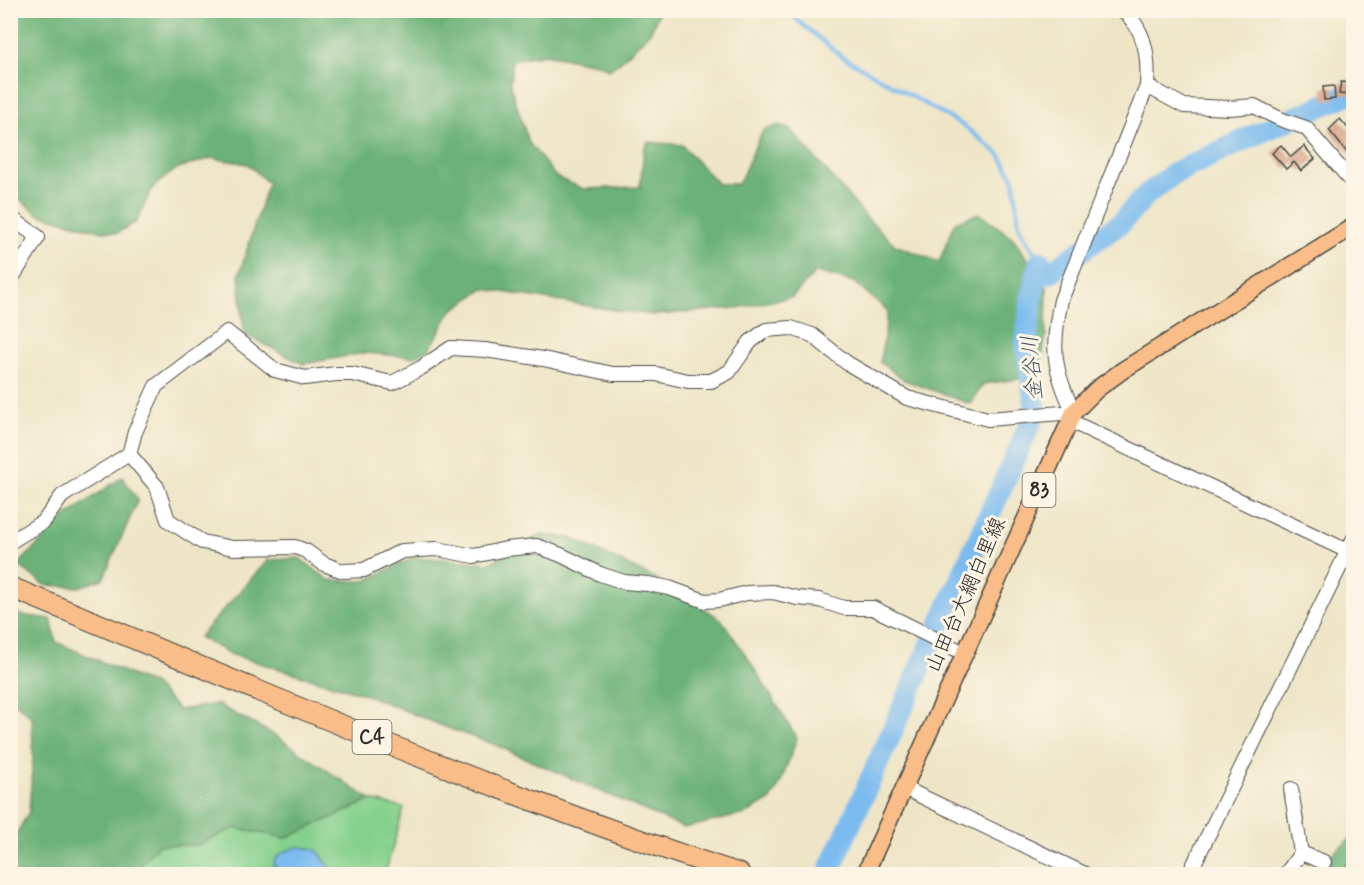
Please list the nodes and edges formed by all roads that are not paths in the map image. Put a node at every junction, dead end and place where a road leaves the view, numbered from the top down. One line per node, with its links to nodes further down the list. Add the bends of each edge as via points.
1 (1124, 11): 2 (street, via 1144,43)
2 (1147, 86): 3 (street, via 1184,106 1254,106 1306,128); 7 (street, via 1061,300 1055,327 1055,366)
3 (1353, 184)
4 (10, 217): 6 (street, via 38,237)
5 (1353, 226): 7 (main road, 山田台大網白里線 / 83, via 1123,370 1097,389)
6 (10, 281)
7 (1072, 417): 8 (street, via 988,419 907,398 848,363 812,334 791,328 766,330 750,342 729,372 711,381 656,374 613,374 520,355 451,348 392,383 352,374 305,378 275,370 227,332 156,386); 10 (street); 12 (main road, 山田台大網白里線 / 83)
8 (129, 454): 9 (street, via 62,496 45,521); 12 (street, via 157,487 168,519 202,542 233,548 295,547 344,571 364,570 402,551 437,549 474,556 537,546 624,582 669,588 705,601 773,592 844,608 873,608)
9 (10, 542)
10 (1351, 548): 21 (street)
11 (10, 587): 18 (highway, C4, via 417,756)
12 (964, 653): 13 (main road, 山田台大網白里線 / 83)
13 (904, 788): 19 (main road, 山田台大網白里線 / 83); 20 (street)
14 (1291, 789): 15 (street)
15 (1301, 853): 16 (street); 22 (street)
16 (1324, 862)
17 (1353, 870): 23 (street)
18 (740, 874)
19 (865, 874)
20 (1085, 874)
21 (1190, 874)
22 (1286, 874)
23 (1351, 874)

